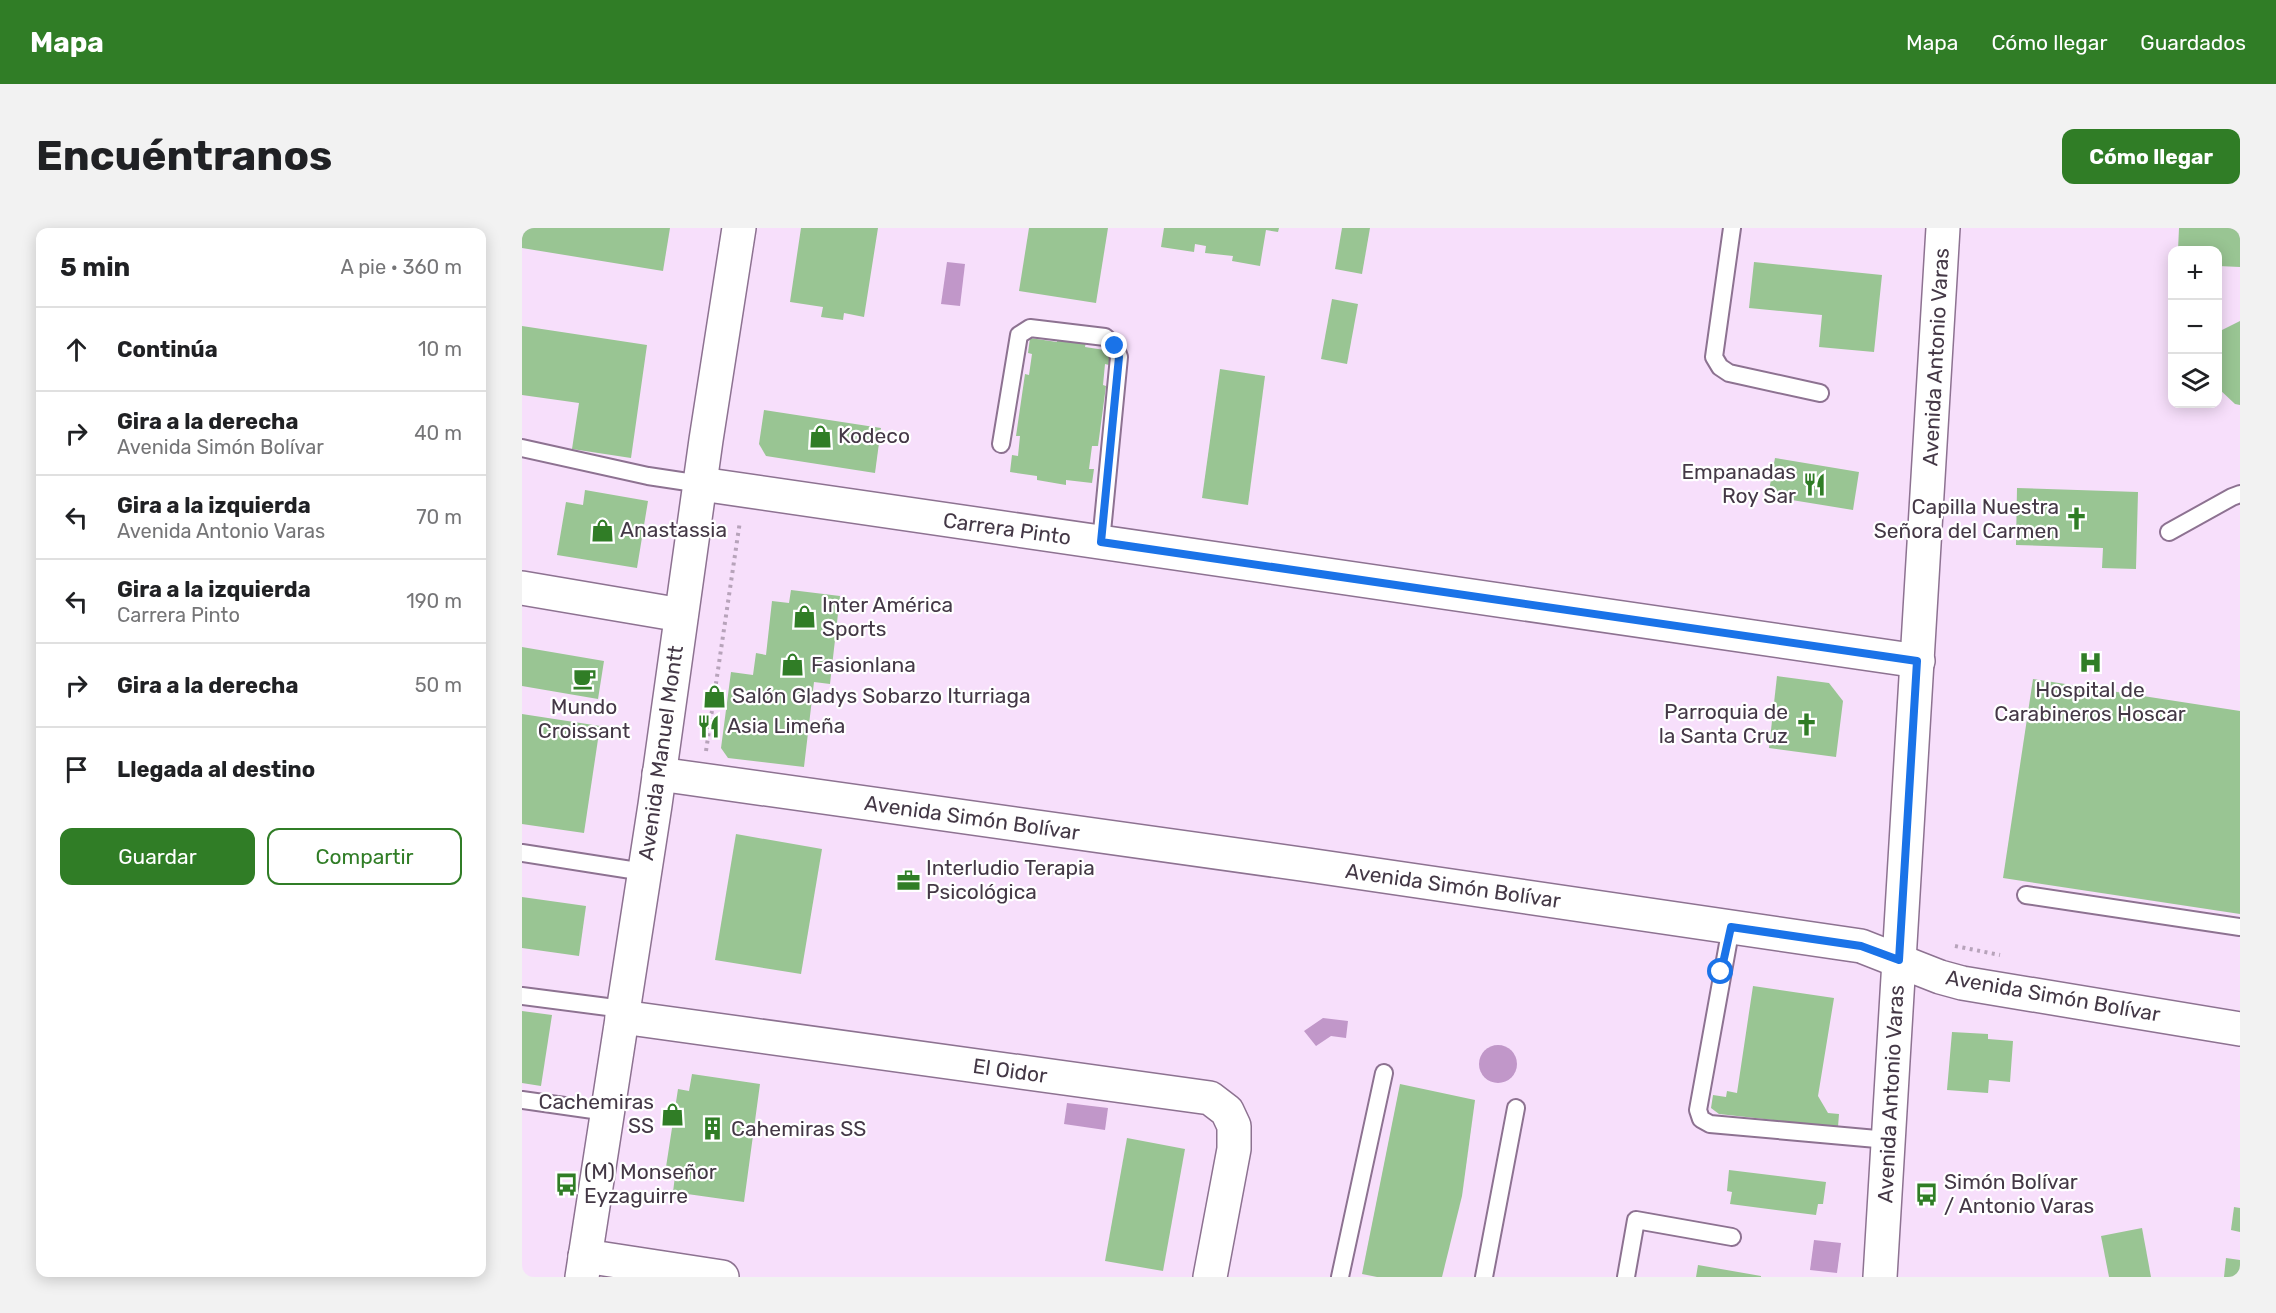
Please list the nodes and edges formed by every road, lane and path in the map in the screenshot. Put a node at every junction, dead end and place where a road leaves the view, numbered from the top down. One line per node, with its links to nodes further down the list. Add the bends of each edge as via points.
1 (739, 228): 7 (street, Avenida Manuel Montt)
2 (1732, 228): 4 (lane, via 1714,357 1729,373)
3 (1943, 228): 14 (street, Avenida Antonio Varas)
4 (1820, 393)
5 (1001, 444): 11 (lane, via 1019,335 1030,328 1105,337 1115,346 1119,357)
6 (522, 448): 7 (lane)
7 (701, 484): 8 (street, Carrera Pinto); 13 (street, Avenida Manuel Montt)
8 (742, 490): 11 (street, Carrera Pinto); 16 (path)
9 (2240, 494): 10 (lane)
10 (2169, 532)
11 (1101, 542): 14 (street, Carrera Pinto)
12 (522, 588): 13 (street)
13 (681, 615): 15 (street, Avenida Manuel Montt)
14 (1917, 661): 22 (street, Avenida Antonio Varas)
15 (659, 774): 16 (street, Avenida Simón Bolívar); 18 (street, Avenida Manuel Montt)
16 (702, 781): 20 (street, Avenida Simón Bolívar)
17 (522, 853): 18 (lane)
18 (644, 872): 24 (street, Avenida Manuel Montt)
19 (2026, 895): 21 (lane)
20 (1731, 927): 22 (street, Avenida Simón Bolívar, via 1861,946); 30 (lane, via 1698,1110 1701,1119 1710,1124)
21 (2240, 927)
22 (1899, 960): 25 (street, Avenida Simón Bolívar, via 1962,982); 30 (street, Avenida Antonio Varas)
23 (522, 996): 24 (lane)
24 (622, 1013): 29 (street, Avenida Manuel Montt); 34 (street, El Oidor, via 1210,1098 1227,1111 1234,1126 1234,1149)
25 (2240, 1029)
26 (1384, 1073): 35 (lane)
27 (522, 1100): 29 (lane)
28 (1516, 1108): 36 (lane)
29 (607, 1112): 32 (street, Avenida Manuel Montt)
30 (1888, 1140): 38 (street, Avenida Antonio Varas)
31 (1732, 1237): 37 (lane, via 1636,1220)
32 (583, 1266): 33 (street)
33 (722, 1277)
34 (1210, 1277)
35 (1340, 1277)
36 (1484, 1277)
37 (1626, 1277)
38 (1880, 1277)

